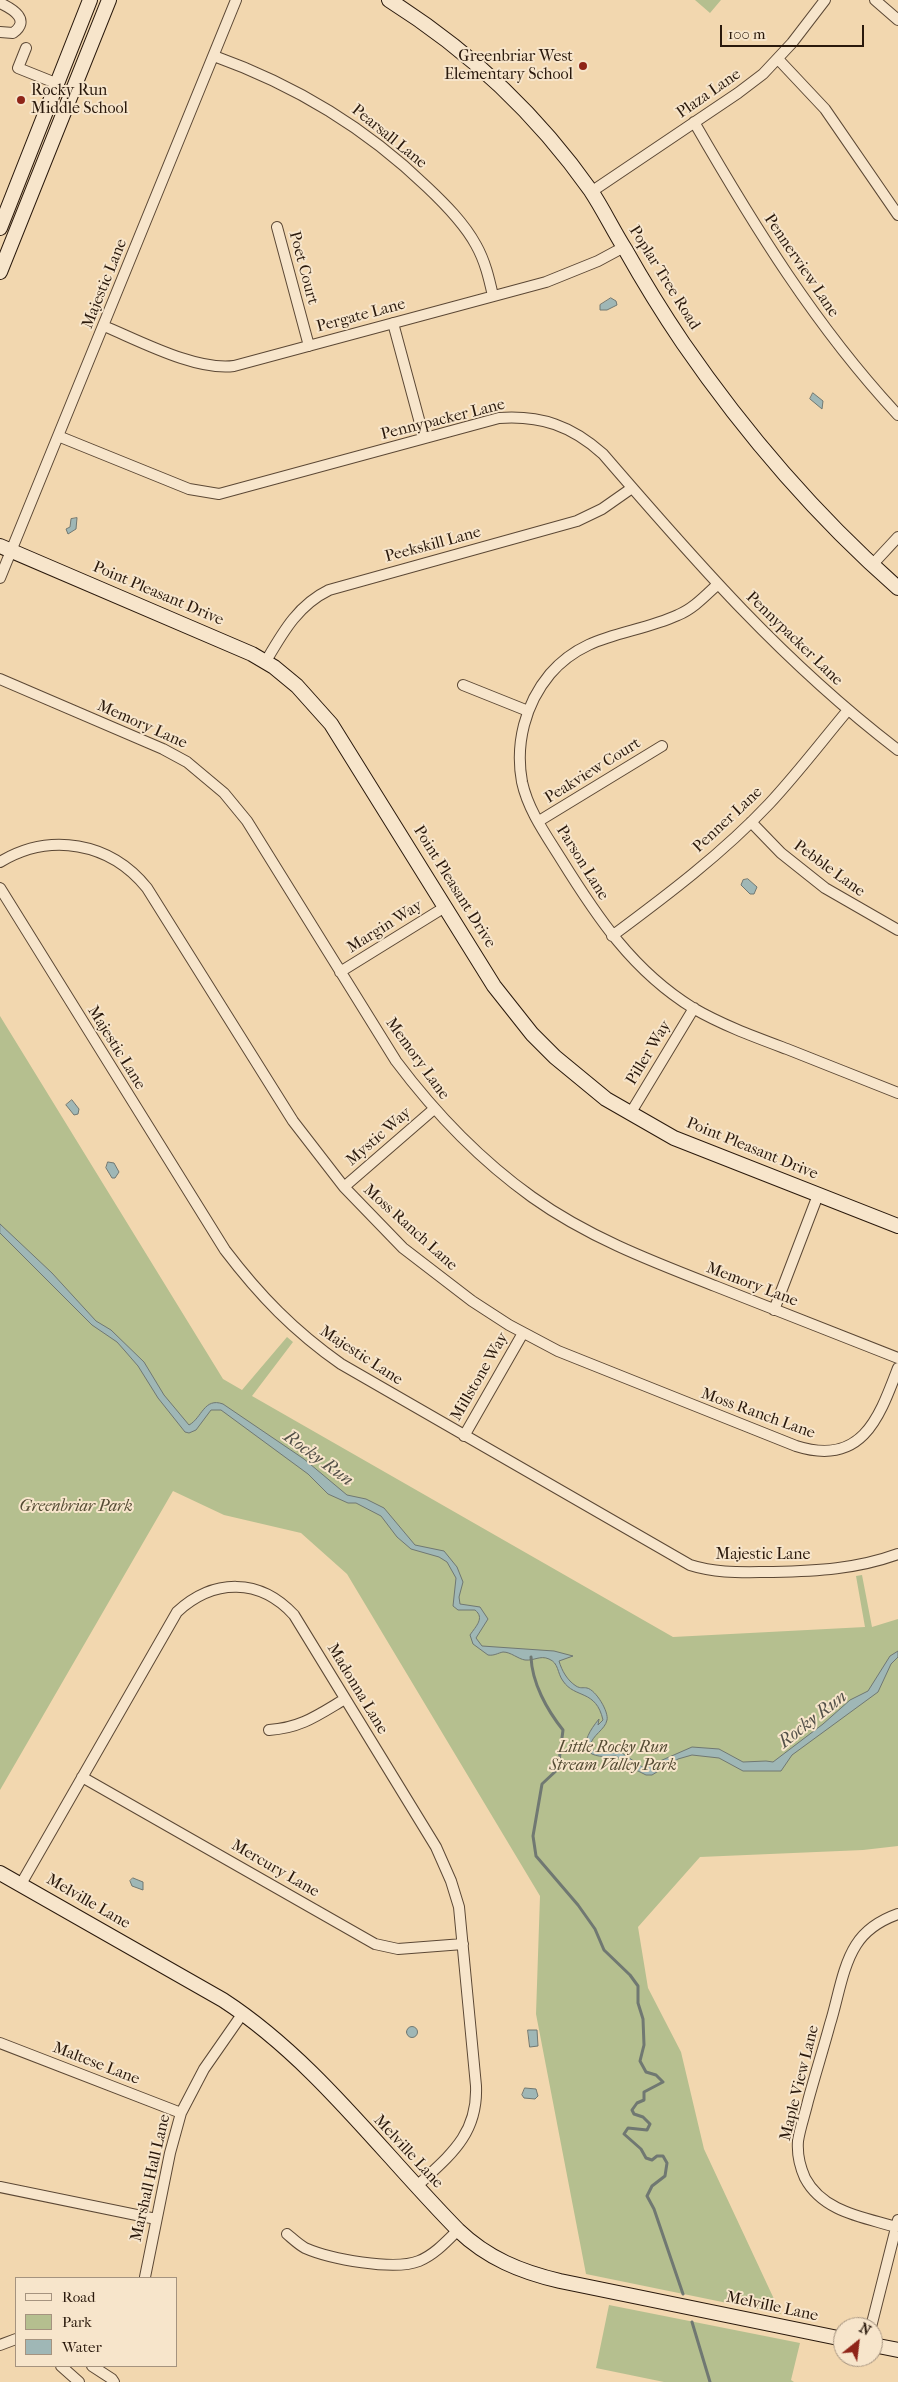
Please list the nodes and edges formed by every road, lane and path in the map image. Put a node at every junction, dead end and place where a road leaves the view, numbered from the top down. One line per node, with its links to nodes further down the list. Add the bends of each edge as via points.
1 (90, 0): 13 (street)
2 (109, 0): 20 (street)
3 (236, 0): 11 (street, Majestic Lane)
4 (389, 0): 15 (street, Poplar Tree Road, via 441,35 495,79 555,143)
5 (824, 0): 12 (street, Plaza Lane)
6 (875, 0): 8 (street)
7 (0, 3): 9 (street, via 16,12 21,21 13,33)
8 (898, 20)
9 (0, 32)
10 (26, 48): 13 (street, via 18,68)
11 (214, 56): 21 (street, Pearsall Lane, via 314,100 397,160 440,199 469,233 483,259); 23 (street, Majestic Lane)
12 (778, 59): 14 (street, Plaza Lane, via 738,93); 16 (street, via 824,109)
13 (58, 84): 18 (street)
14 (694, 122): 15 (street, Plaza Lane); 25 (street, Pennerview Lane, via 780,266 849,359)
15 (591, 192): 19 (street, Poplar Tree Road)
16 (898, 215)
17 (277, 227): 24 (street, Poet Court)
18 (0, 228)
19 (624, 247): 21 (street, Pergate Lane, via 565,275); 31 (street, Poplar Tree Road, via 683,343 746,427 805,497)
20 (0, 272)
21 (493, 296): 22 (street, Pergate Lane)
22 (393, 323): 24 (street, Pergate Lane); 27 (street)
23 (104, 326): 24 (street, Pergate Lane, via 197,364 215,368); 26 (street, Majestic Lane)
24 (309, 346)
25 (898, 415)
26 (58, 436): 27 (street, Pennypacker Lane, via 189,490 219,494); 30 (street, Majestic Lane)
27 (424, 438): 28 (street, Pennypacker Lane, via 499,418 528,417 550,422 588,440)
28 (632, 488): 33 (street, Pennypacker Lane); 35 (street, Peekskill Lane, via 602,509 577,521 329,590 298,612)
29 (898, 537): 31 (street)
30 (5, 548): 32 (street, Majestic Lane); 35 (street, Point Pleasant Drive)
31 (872, 565): 34 (street, Poplar Tree Road)
32 (0, 578)
33 (717, 585): 38 (street, Pennypacker Lane, via 783,652); 39 (street, Parson Lane, via 678,616 605,637 574,653 550,674)
34 (898, 588)
35 (266, 661): 46 (street, Point Pleasant Drive, via 297,686 331,724)
36 (0, 680): 49 (street, Memory Lane, via 163,749 213,782 247,821)
37 (463, 684): 39 (street)
38 (848, 710): 41 (street, Pennypacker Lane); 43 (street, Penner Lane)
39 (528, 711): 42 (street, Parson Lane, via 521,737 520,768 527,799)
40 (662, 746): 42 (street, Peakview Court)
41 (898, 750)
42 (539, 821): 48 (street, Parson Lane)
43 (751, 822): 47 (street, Pebble Lane, via 817,883); 48 (street, Penner Lane)
44 (0, 862): 54 (street, Moss Ranch Lane, via 35,847 68,844 98,851 132,871 147,888 293,1121)
45 (0, 888): 61 (street, Majestic Lane, via 212,1230 251,1284 280,1316 333,1359)
46 (445, 907): 49 (street, Margin Way); 53 (street, Point Pleasant Drive, via 494,986 532,1034 579,1078)
47 (898, 930)
48 (612, 936): 50 (street, Parson Lane, via 653,979)
49 (340, 972): 52 (street, Memory Lane, via 396,1060)
50 (694, 1008): 51 (street, Parson Lane, via 752,1036); 53 (street, Piller Way)
51 (898, 1093)
52 (434, 1109): 54 (street, Mystic Way); 57 (street, Memory Lane, via 495,1168 570,1222 636,1255)
53 (630, 1114): 55 (street, Point Pleasant Drive, via 674,1138)
54 (344, 1187): 58 (street, Moss Ranch Lane, via 383,1229 426,1266 472,1302)
55 (818, 1195): 56 (street, Point Pleasant Drive); 57 (street)
56 (898, 1226)
57 (774, 1310): 59 (street, Memory Lane)
58 (523, 1333): 60 (street, Moss Ranch Lane, via 603,1371 816,1451 838,1449 869,1430 882,1412); 61 (street, Millstone Way)
59 (898, 1358)
60 (898, 1368)
61 (464, 1436): 62 (street, Majestic Lane, via 679,1560 703,1569 726,1573 834,1570)
62 (898, 1554)
63 (345, 1699): 64 (street, via 300,1725); 65 (street, Madonna Lane, via 286,1606 272,1596 246,1588 229,1587 207,1592 188,1603 169,1625); 69 (street, Madonna Lane, via 446,1867 459,1906)
64 (269, 1730)
65 (82, 1776): 67 (street, Madonna Lane); 69 (street, Mercury Lane, via 376,1944 398,1949)
66 (0, 1872): 67 (street, Melville Lane)
67 (21, 1884): 70 (street, Melville Lane)
68 (898, 1914): 76 (street, Maple View Lane, via 876,1924 855,1947 820,2060 798,2149 806,2179 826,2202 842,2211)
69 (463, 1944): 73 (street, Madonna Lane, via 476,2086 475,2110 458,2146)
70 (243, 2013): 72 (street, Marshall Hall Lane, via 204,2069); 73 (street, Melville Lane, via 290,2051)
71 (0, 2043): 72 (street, Maltese Lane)
72 (181, 2113): 75 (street, Marshall Hall Lane)
73 (416, 2186): 77 (street, Melville Lane)
74 (0, 2187): 75 (street)
75 (156, 2219): 79 (street, Marshall Hall Lane)
76 (897, 2223): 80 (street)
77 (458, 2230): 78 (street, via 428,2257 410,2264 387,2266 313,2251); 81 (street, Melville Lane, via 488,2254 536,2276)
78 (287, 2234)
79 (145, 2277)
80 (874, 2317)
81 (833, 2337)
82 (15, 2339): 83 (street)
83 (0, 2346)
84 (883, 2347): 85 (street)
85 (898, 2350)
86 (62, 2367): 88 (street)
87 (94, 2367): 89 (street)
88 (79, 2382)
89 (114, 2382)

